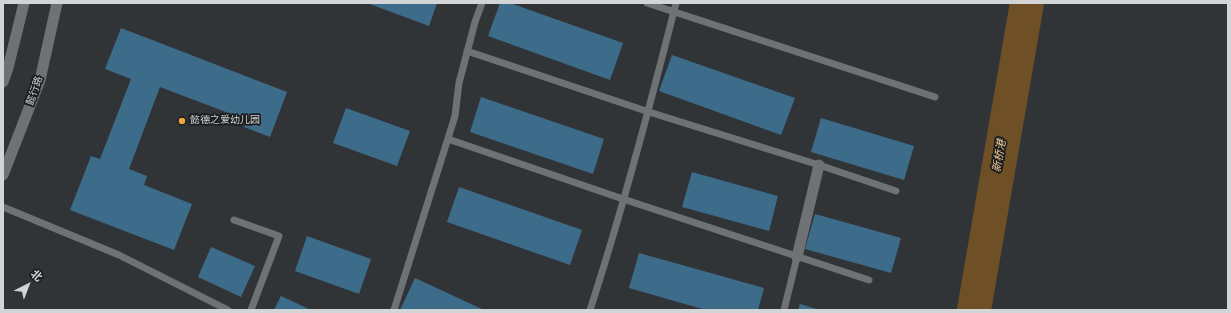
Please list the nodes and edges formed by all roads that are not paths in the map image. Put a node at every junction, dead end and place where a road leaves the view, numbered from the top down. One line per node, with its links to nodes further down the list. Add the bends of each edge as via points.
1 (24, 3): 8 (street)
2 (57, 3): 13 (street, 懿行路, via 40,80)
3 (482, 3): 7 (lane)
4 (647, 3): 6 (lane)
5 (676, 3): 6 (lane)
6 (674, 12): 9 (lane); 10 (lane)
7 (467, 51): 10 (lane); 11 (lane)
8 (3, 82)
9 (935, 97)
10 (649, 112): 12 (lane); 15 (lane)
11 (448, 139): 15 (lane); 22 (lane)
12 (819, 165): 14 (lane); 18 (street)
13 (3, 176)
14 (896, 192)
15 (623, 199): 18 (lane); 23 (lane)
16 (3, 207): 20 (lane, via 119,256)
17 (234, 220): 21 (lane, via 279,236)
18 (797, 257): 19 (lane); 24 (lane)
19 (869, 280)
20 (228, 310)
21 (251, 310)
22 (394, 310)
23 (590, 310)
24 (784, 310)

